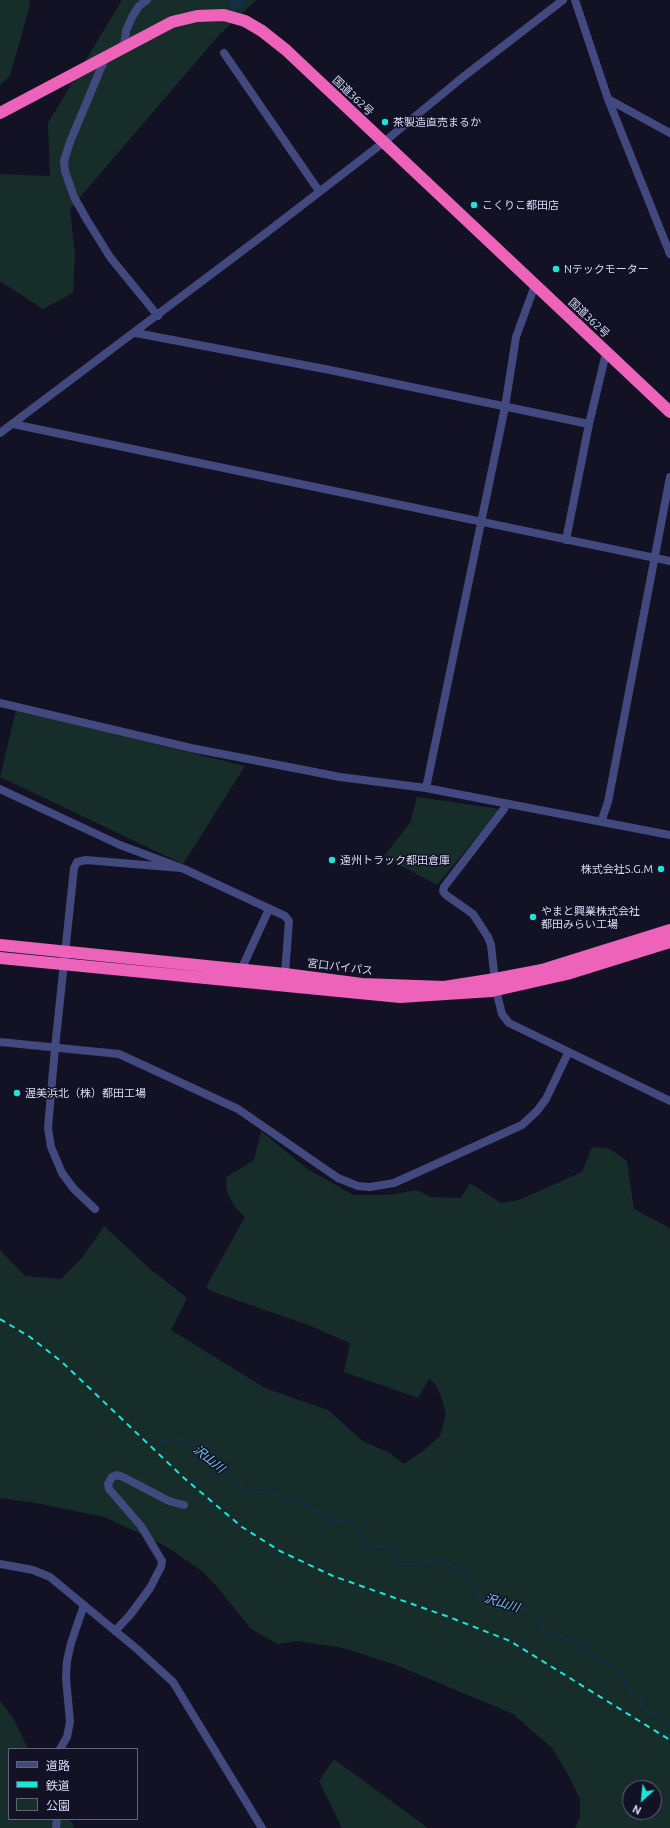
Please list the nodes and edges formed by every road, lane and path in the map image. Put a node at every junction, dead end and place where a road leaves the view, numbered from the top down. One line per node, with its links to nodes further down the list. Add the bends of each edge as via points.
1 (147, 0): 4 (street, via 139,6 132,17 126,31)
2 (563, 0): 10 (street)
3 (575, 0): 7 (street)
4 (124, 46): 6 (highway, 国道362号); 10 (highway, 国道362号, via 172,22 197,16 224,15 245,21 262,30 286,50)
5 (224, 53): 11 (street)
6 (106, 56): 8 (highway, 国道362号); 16 (street, via 70,142 64,161 65,171 74,198 110,257)
7 (608, 99): 9 (street); 14 (street)
8 (0, 112)
9 (670, 133)
10 (384, 142): 11 (street); 15 (highway, 国道362号)
11 (319, 191): 12 (street)
12 (266, 233): 13 (street); 16 (street)
13 (270, 242)
14 (670, 254)
15 (535, 285): 18 (highway, 国道362号); 19 (street, via 516,337)
16 (158, 316): 17 (street)
17 (136, 333): 19 (street); 21 (street)
18 (606, 353): 20 (highway, 国道362号); 22 (street)
19 (505, 407): 22 (street); 25 (street)
20 (670, 412)
21 (13, 424): 23 (street); 25 (street)
22 (588, 424): 26 (street)
23 (0, 433)
24 (670, 477): 27 (street)
25 (481, 521): 26 (street); 31 (street)
26 (566, 540): 27 (street)
27 (653, 558): 28 (street); 33 (street, via 608,802)
28 (670, 561)
29 (0, 703): 31 (street, via 191,748 340,777)
30 (0, 788): 35 (street, via 120,845)
31 (426, 788): 32 (street)
32 (506, 804): 33 (street); 45 (street, via 444,887 446,895 473,914 483,928 491,945)
33 (601, 822): 34 (street)
34 (670, 835)
35 (181, 868): 36 (street); 40 (street, via 86,860 77,862 74,868)
36 (269, 909): 43 (street); 44 (street, via 285,916 289,921)
37 (670, 930): 45 (highway, 宮口バイパス)
38 (670, 942): 45 (highway, 宮口バイパス, via 567,974)
39 (0, 946): 40 (highway, 宮口バイパス)
40 (66, 952): 42 (street); 43 (highway, 宮口バイパス)
41 (0, 958): 42 (highway, 宮口バイパス)
42 (65, 964): 45 (highway, 宮口バイパス, via 400,997 443,996); 47 (street)
43 (242, 970): 44 (highway, 宮口バイパス)
44 (285, 974): 45 (highway, 宮口バイパス, via 368,984 444,987)
45 (496, 985): 48 (street, via 502,1014 509,1023)
46 (0, 1042): 47 (street)
47 (55, 1048): 48 (street, via 119,1054 238,1109 338,1178 358,1186 370,1187 394,1183 522,1125 546,1099); 50 (street, via 48,1119 51,1147 70,1184)
48 (568, 1052): 49 (street)
49 (670, 1101)
50 (95, 1209)
51 (184, 1505): 54 (street, via 169,1501 117,1475 112,1477 108,1484 109,1489 141,1526 162,1561 150,1588)
52 (0, 1564): 53 (street, via 50,1576)
53 (84, 1605): 54 (street); 55 (street, via 67,1661 70,1722 67,1737)
54 (115, 1631): 56 (street, via 173,1682)
55 (61, 1748)
56 (262, 1828)

